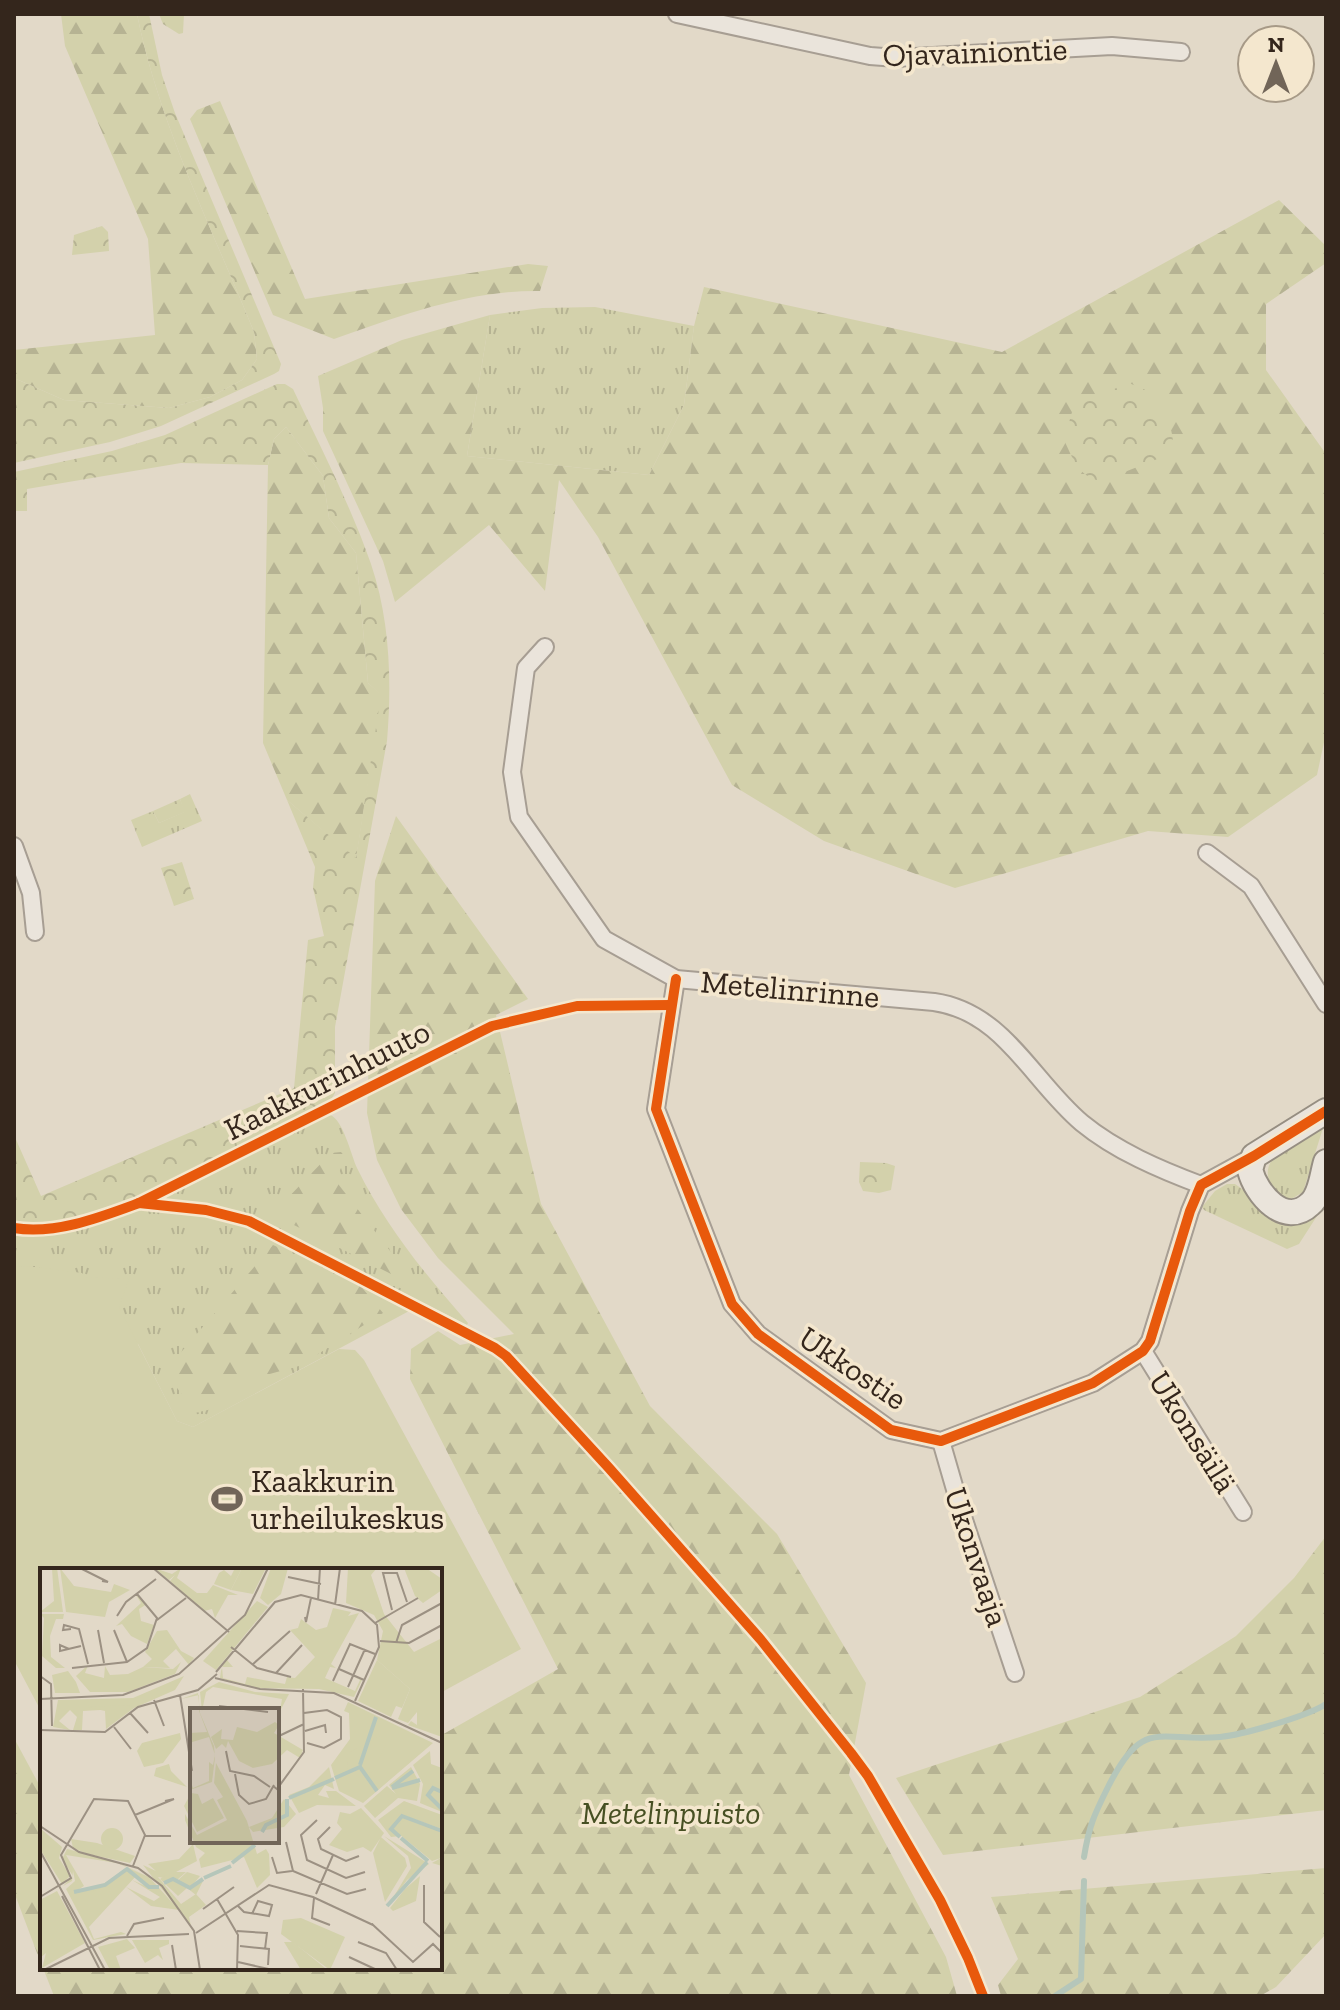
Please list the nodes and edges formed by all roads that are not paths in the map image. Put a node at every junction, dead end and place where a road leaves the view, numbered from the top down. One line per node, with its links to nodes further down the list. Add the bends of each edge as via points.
1 (677, 14): 2 (street, Ojavainiontie)
2 (724, 19): 3 (street, Ojavainiontie, via 897,58 1112,46)
3 (1181, 52)
4 (545, 647): 8 (street, Metelinrinne, via 526,668 512,772 519,817 604,939)
5 (14, 846): 7 (street, via 31,893)
6 (1207, 853): 9 (street, via 1251,886)
7 (35, 932)
8 (676, 979): 13 (street, Metelinrinne, via 934,1002 970,1011 991,1025 1096,1134); 15 (street, Ukkostie, via 656,1109 732,1304 758,1334 891,1430)
9 (1326, 1004)
10 (1326, 1111): 11 (street)
11 (1254, 1156): 12 (street, via 1250,1170 1264,1198 1294,1212 1314,1200); 13 (street)
12 (1326, 1162)
13 (1201, 1185): 14 (street)
14 (1143, 1351): 15 (street, via 1093,1383); 16 (street, Ukonsäilä)
15 (941, 1441): 17 (street, Ukonvaaja)
16 (1243, 1512)
17 (1015, 1673)

